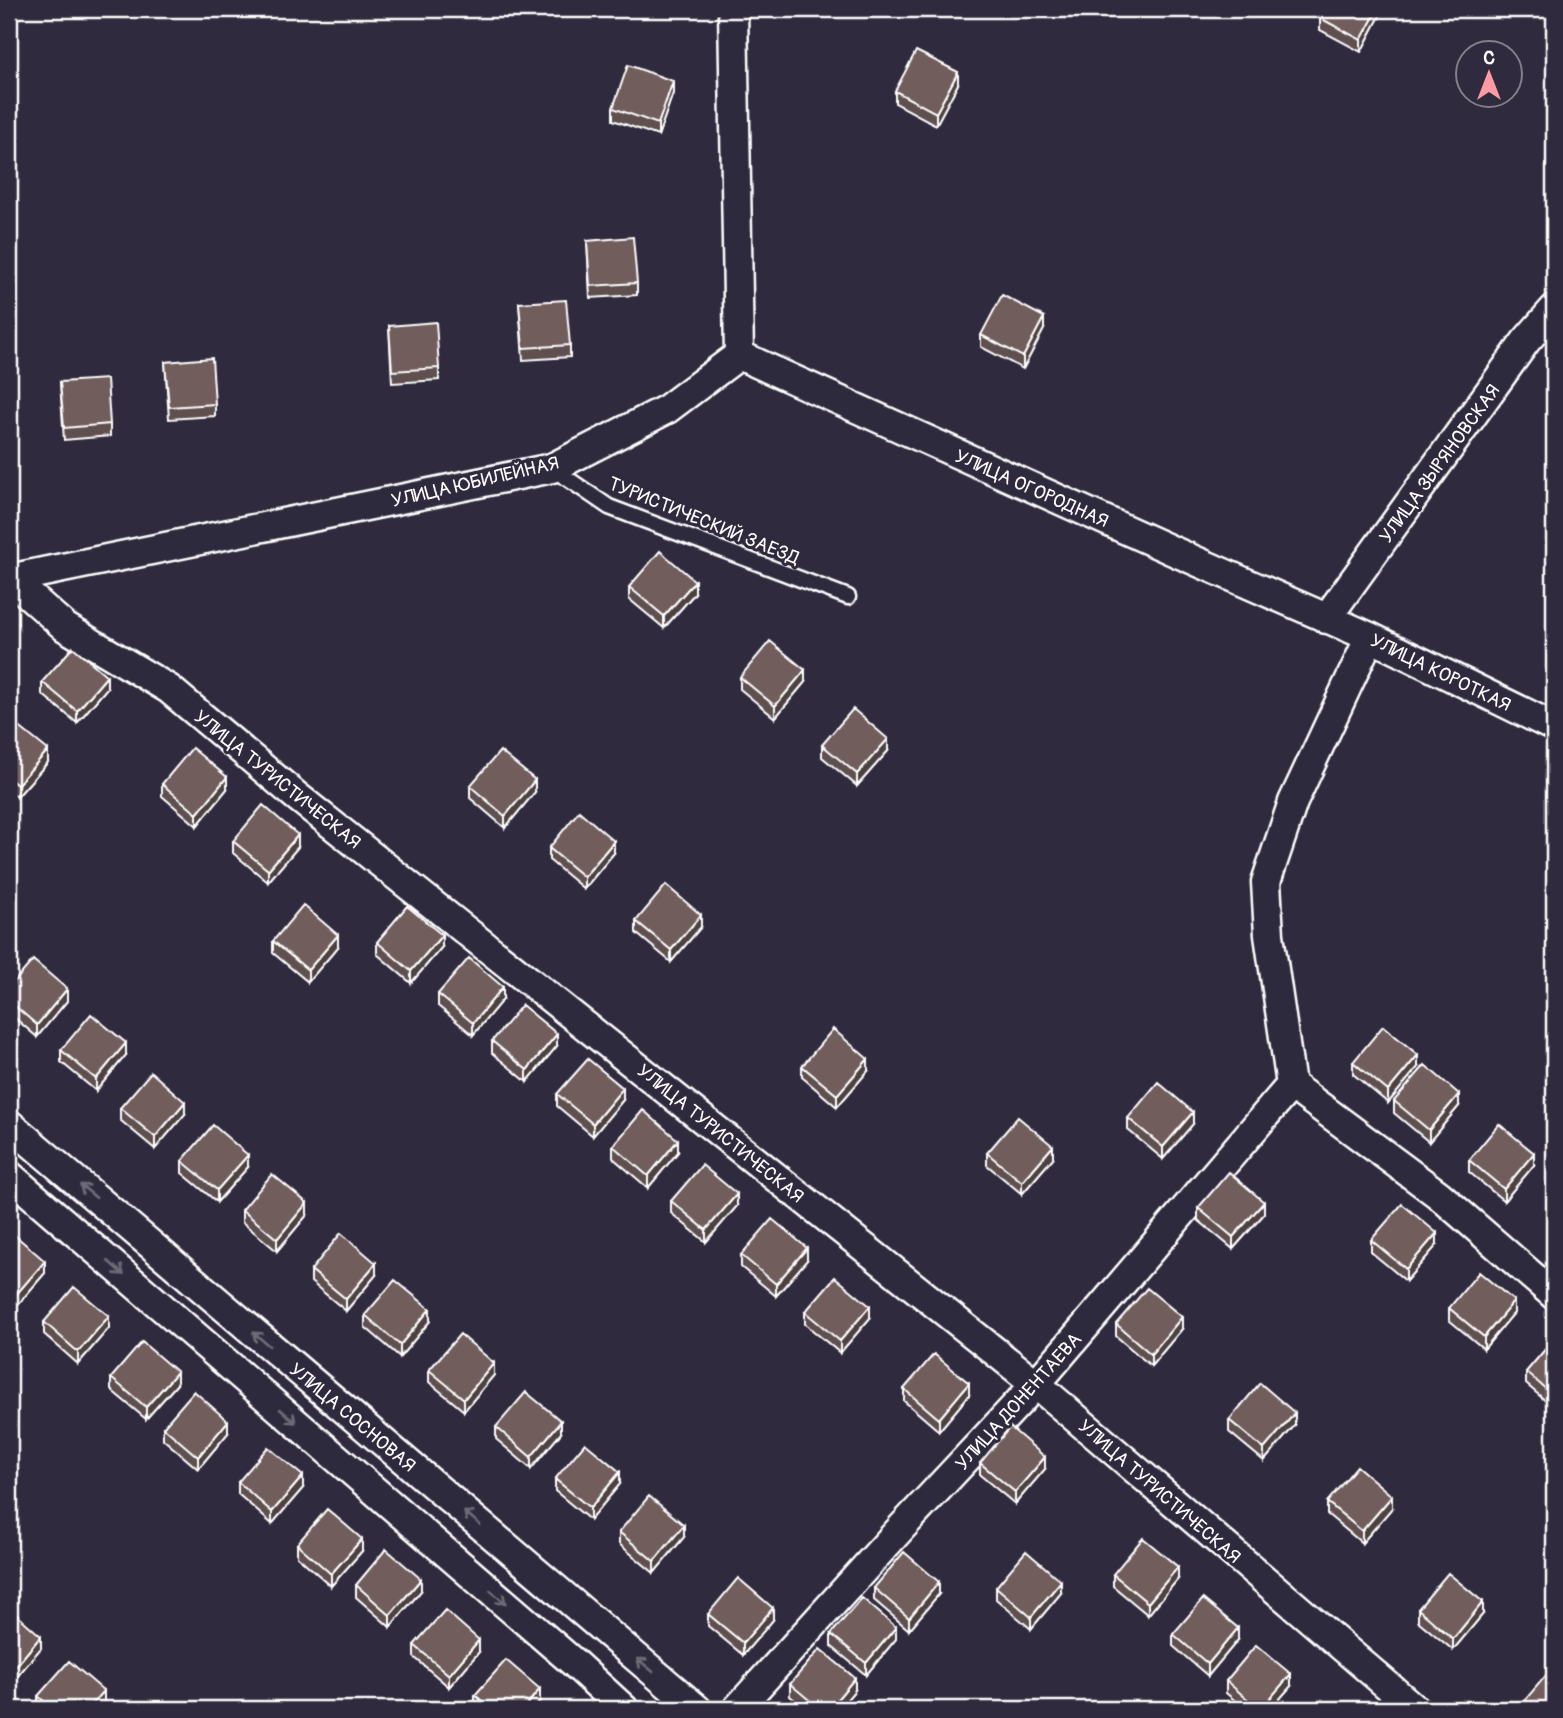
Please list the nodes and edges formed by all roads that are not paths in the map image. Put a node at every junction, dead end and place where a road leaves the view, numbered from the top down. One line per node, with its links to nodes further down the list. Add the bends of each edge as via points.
1 (733, 9): 3 (street)
2 (1554, 309): 7 (street, УЛИЦА ЗЫРЯНОВСКАЯ, via 1526,341)
3 (739, 355): 4 (street, УЛИЦА ЮБИЛЕЙНАЯ, via 667,409); 7 (street, УЛИЦА ОГОРОДНАЯ)
4 (552, 468): 5 (street, УЛИЦА ЮБИЛЕЙНАЯ); 6 (lane, ТУРИСТИЧЕСКИЙ ЗАЕЗД, via 609,507)
5 (10, 578): 14 (street, УЛИЦА ТУРИСТИЧЕСКАЯ, via 65,627 169,689)
6 (848, 597)
7 (1326, 619): 8 (street, УЛИЦА КОРОТКАЯ)
8 (1370, 637): 9 (street, УЛИЦА КОРОТКАЯ); 10 (street, via 1293,802 1266,882)
9 (1554, 727)
10 (1291, 1085): 13 (street, via 1439,1195); 14 (street, УЛИЦА ДОНЕНТАЕВА)
11 (9, 1124): 16 (street, УЛИЦА СОСНОВАЯ, one-way to 11)
12 (9, 1175): 15 (street, one-way to 15)
13 (1554, 1295)
14 (1036, 1384): 17 (street, УЛИЦА ДОНЕНТАЕВА); 18 (street, УЛИЦА ТУРИСТИЧЕСКАЯ)
15 (624, 1709)
16 (698, 1709)
17 (737, 1709)
18 (1415, 1709)

